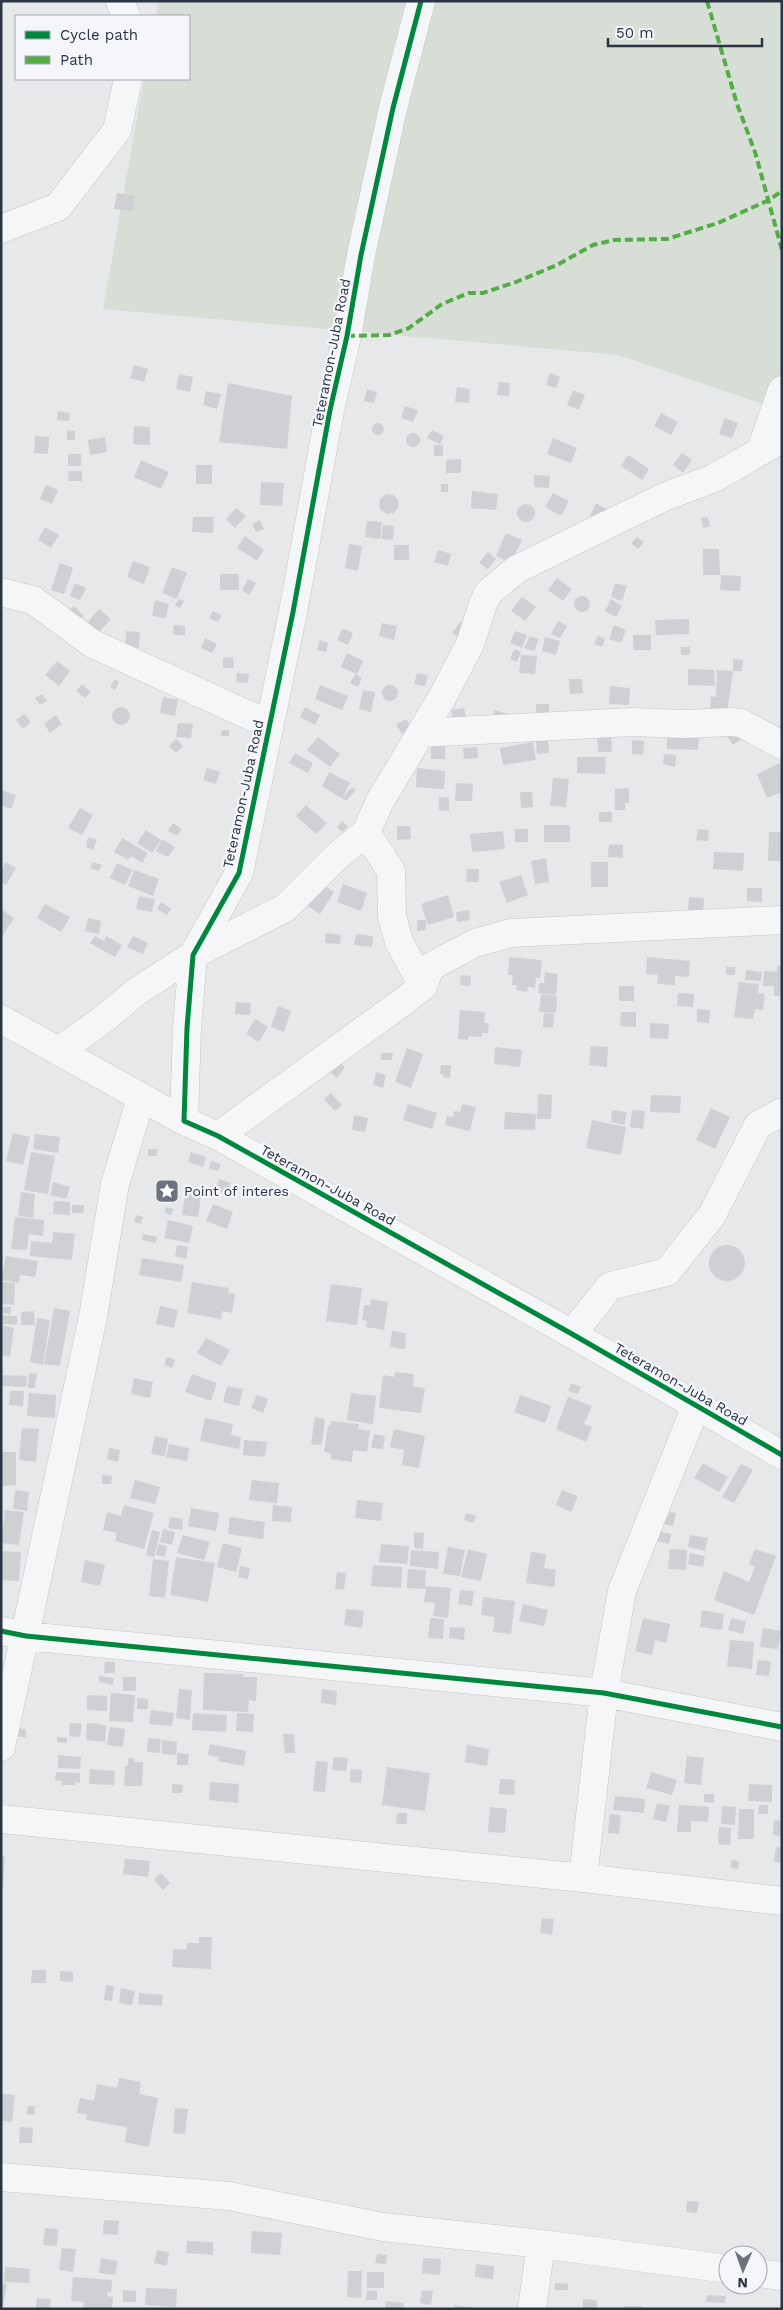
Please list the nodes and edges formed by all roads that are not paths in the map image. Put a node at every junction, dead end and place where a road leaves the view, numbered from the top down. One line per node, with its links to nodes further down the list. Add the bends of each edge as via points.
1 (120, 1): 3 (street)
2 (421, 1): 9 (street, Teteramon-Juba Road, via 393,108 361,255 293,612)
3 (126, 15)
4 (128, 80): 5 (street, via 116,130 58,207)
5 (1, 229)
6 (782, 390): 7 (street)
7 (772, 444): 10 (street, via 714,478 664,497 517,569 498,583 483,604 470,644)
8 (1, 592): 9 (street, via 33,600 93,644)
9 (268, 724): 14 (street, Teteramon-Juba Road, via 239,872)
10 (421, 733): 11 (street, via 632,722 730,722 741,723); 12 (street, via 396,772)
11 (782, 745)
12 (366, 832): 14 (street, via 285,908); 15 (street, via 391,871 392,916 399,942)
13 (782, 920): 15 (street, via 511,933 475,943 430,967)
14 (193, 955): 17 (street, via 136,992); 20 (street, Teteramon-Juba Road)
15 (423, 986): 21 (street)
16 (4, 1027): 17 (street)
17 (59, 1050): 18 (street)
18 (141, 1098): 20 (street); 25 (street, via 115,1184 93,1317)
19 (782, 1112): 22 (street, via 758,1125 712,1215 667,1272 610,1286)
20 (184, 1121): 21 (street, Teteramon-Juba Road)
21 (218, 1136): 22 (street, Teteramon-Juba Road)
22 (572, 1334): 23 (street, Teteramon-Juba Road)
23 (696, 1406): 24 (street, Teteramon-Juba Road); 26 (street, via 622,1591)
24 (782, 1455)
25 (14, 1634): 26 (street); 28 (street)
26 (604, 1693): 27 (street); 30 (street)
27 (782, 1727)
28 (1, 1747)
29 (1, 1819): 30 (street)
30 (583, 1878): 31 (street)
31 (782, 1901)
32 (1, 2177): 33 (street, via 228,2196 383,2227)
33 (541, 2244): 34 (street); 37 (street)
34 (718, 2268)
35 (768, 2274): 36 (street)
36 (782, 2276)
37 (532, 2309)

